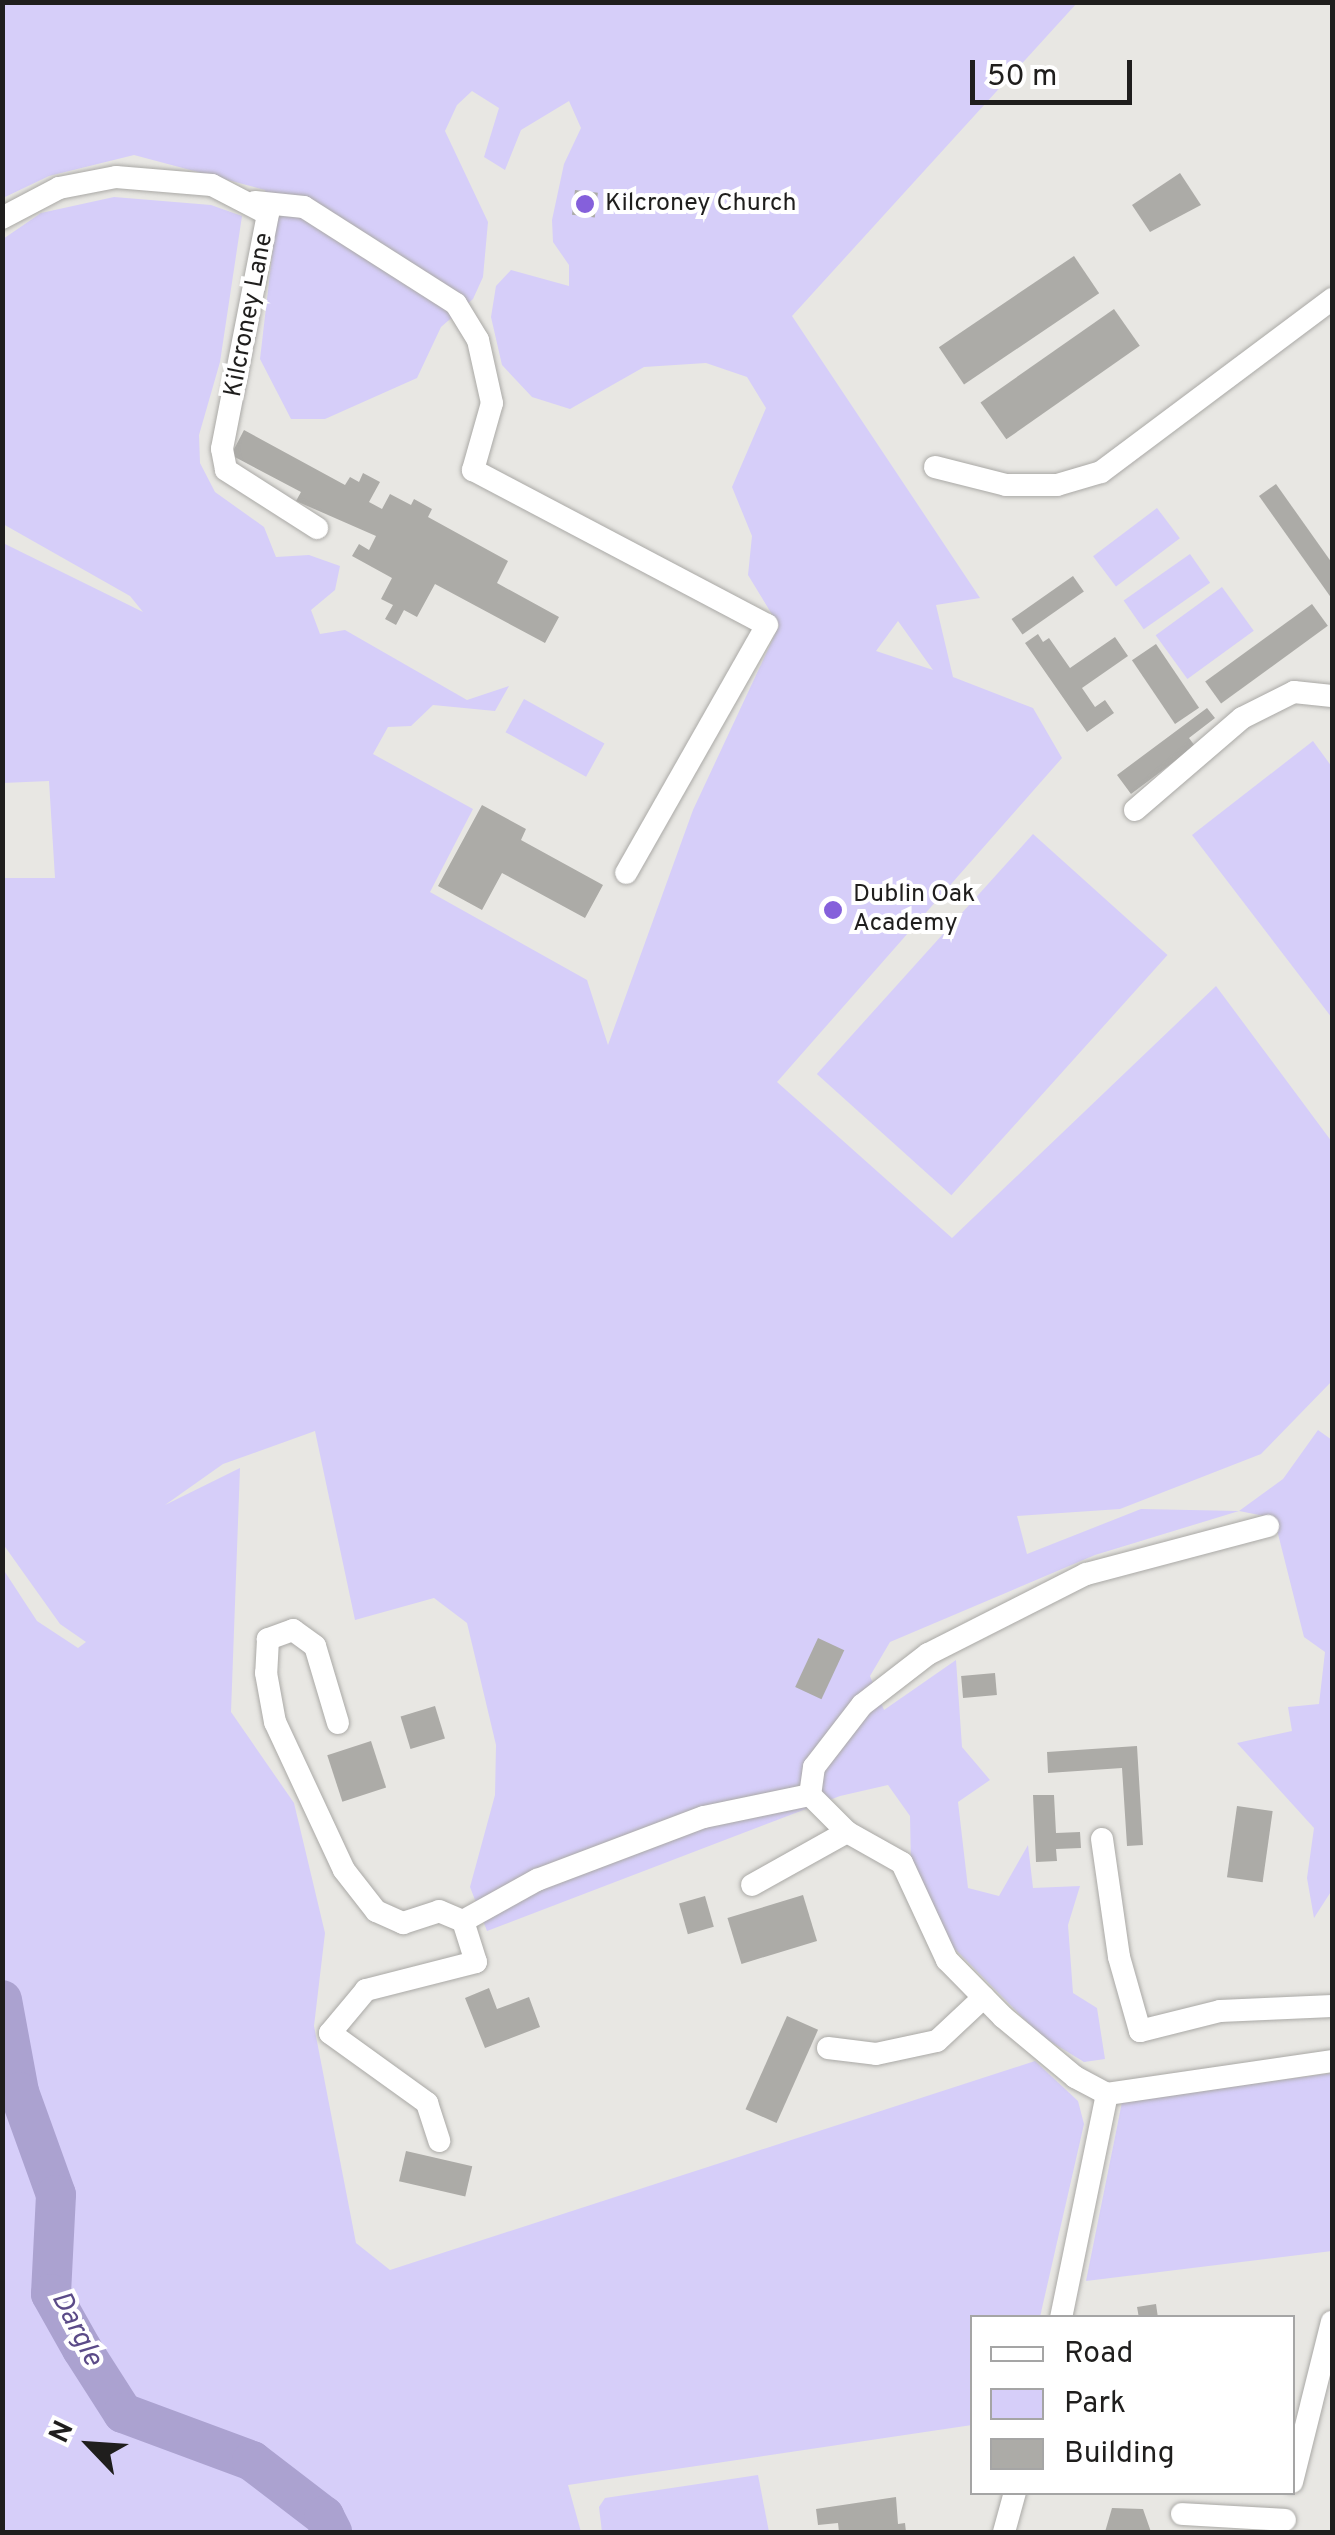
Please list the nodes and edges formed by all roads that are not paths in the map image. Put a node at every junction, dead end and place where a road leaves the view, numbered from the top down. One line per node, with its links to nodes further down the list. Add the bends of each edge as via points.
1 (255, 202): 2 (street, Kilcroney Lane, via 212,185 116,177 59,188); 5 (street, Kilcroney Lane, via 268,214 267,228 222,449 226,470); 8 (street, via 304,207 456,304 478,340 492,403 473,470 768,625)
2 (2, 218)
3 (1332, 299): 4 (street, via 1100,472 1057,485 1006,485)
4 (935, 467)
5 (317, 528)
6 (1332, 696): 7 (street, via 1294,692 1242,718)
7 (1135, 810)
8 (626, 873)
9 (1268, 1526): 11 (street, via 1086,1574 928,1654 862,1706 814,1767)
10 (338, 1724): 15 (street, via 316,1646 293,1630 268,1639 266,1673 276,1722 344,1870 376,1911 404,1922 439,1910)
11 (810, 1795): 12 (street); 15 (street, via 704,1817 537,1880)
12 (847, 1832): 14 (street); 16 (street, via 902,1864 947,1960)
13 (1102, 1839): 17 (street, via 1119,1956 1140,2031 1220,2011)
14 (752, 1885)
15 (463, 1921): 21 (street, via 476,1962 366,1990 330,2033 426,2103)
16 (984, 1997): 18 (street, via 937,2041 876,2054); 20 (street, via 1075,2078)
17 (1332, 2006)
18 (828, 2048)
19 (1332, 2061): 20 (street)
20 (1107, 2094): 22 (street)
21 (440, 2141)
22 (1062, 2315)
23 (1332, 2322): 24 (street)
24 (1295, 2470)
25 (1014, 2495): 29 (street)
26 (1289, 2495): 28 (street)
27 (1182, 2514): 28 (street)
28 (1284, 2526)
29 (1004, 2532)

